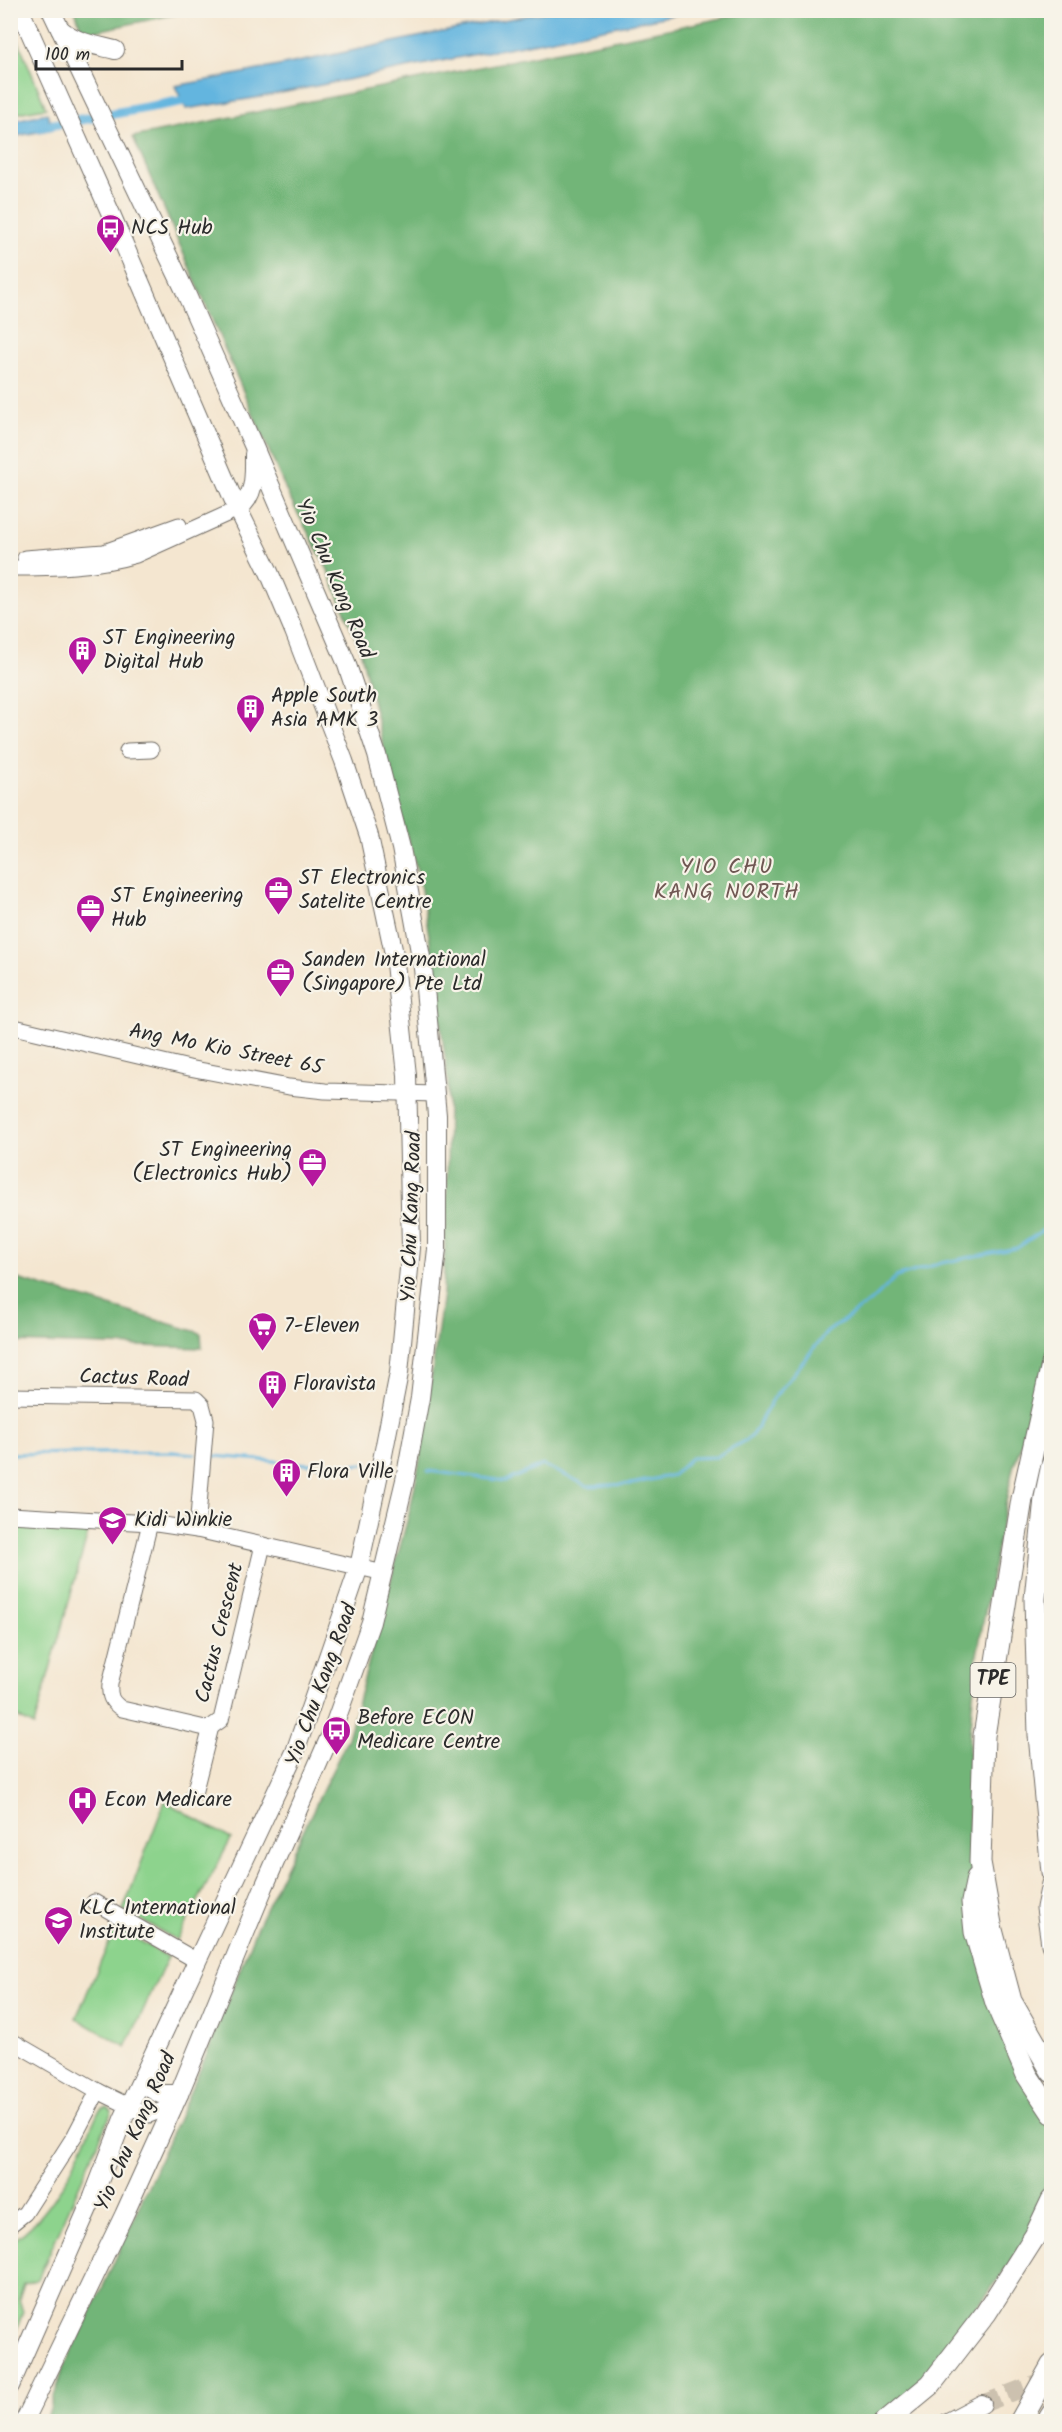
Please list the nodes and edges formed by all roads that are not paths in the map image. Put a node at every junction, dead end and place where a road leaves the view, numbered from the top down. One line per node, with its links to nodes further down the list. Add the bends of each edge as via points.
1 (20, 10): 6 (main road, Yio Chu Kang Road)
2 (51, 10): 3 (main road, Yio Chu Kang Road)
3 (60, 29): 4 (main road, via 82,43); 5 (main road, Yio Chu Kang Road, via 185,291)
4 (115, 50)
5 (254, 447): 6 (main road, via 253,484); 7 (main road, Yio Chu Kang Road)
6 (240, 503): 7 (main road, via 262,503); 8 (street, via 104,552); 9 (street, via 119,560); 13 (main road, Yio Chu Kang Road, via 294,631 369,836 394,954)
7 (283, 514): 14 (main road, Yio Chu Kang Road, via 346,662 401,848 423,968)
8 (10, 559)
9 (10, 568)
10 (151, 750): 11 (street)
11 (127, 752)
12 (10, 1026): 13 (street, Ang Mo Kio Street 65, via 253,1081 325,1091)
13 (409, 1094): 14 (street, Ang Mo Kio Street 65); 22 (main road, Yio Chu Kang Road, via 411,1248 399,1373)
14 (436, 1094): 23 (main road, Yio Chu Kang Road, via 437,1249 427,1350 405,1480)
15 (1052, 1364): 26 (highway, TPE, via 1022,1499 984,1736)
16 (10, 1396): 20 (street, Cactus Road, via 195,1399 202,1405 206,1420)
17 (1052, 1465): 27 (highway, via 1035,1599 1038,1735)
18 (10, 1515): 19 (street)
19 (150, 1523): 20 (street); 24 (street, Cactus Crescent, via 109,1694 122,1709)
20 (197, 1530): 21 (street)
21 (263, 1545): 22 (street); 24 (street, Cactus Crescent, via 221,1720)
22 (358, 1567): 23 (street); 28 (main road, Yio Chu Kang Road, via 295,1752)
23 (384, 1573): 30 (main road, Yio Chu Kang Road, via 331,1734)
24 (211, 1727): 25 (street, Cactus Crescent)
25 (194, 1794)
26 (980, 1862): 35 (highway, TPE, via 992,1930 1011,2001); 40 (highway, via 972,1902 975,1932 996,2004 1027,2075)
27 (1052, 1872)
28 (235, 1882): 30 (main road, via 252,1873 260,1877); 33 (main road, Yio Chu Kang Road)
29 (1052, 1884): 32 (highway, via 1047,1908)
30 (264, 1887): 38 (main road, Yio Chu Kang Road)
31 (93, 1902): 33 (street)
32 (1052, 1944)
33 (197, 1961): 36 (main road, Yio Chu Kang Road)
34 (10, 2040): 37 (street)
35 (1052, 2072)
36 (143, 2078): 38 (main road, via 146,2086); 39 (main road, Yio Chu Kang Road)
37 (98, 2091): 39 (street); 42 (street, via 25,2213)
38 (176, 2100): 39 (street, via 149,2115); 47 (main road, Yio Chu Kang Road)
39 (128, 2106): 44 (main road, Yio Chu Kang Road, via 93,2198)
40 (1052, 2114)
41 (1052, 2200): 48 (highway, via 1035,2236 986,2313 931,2384)
42 (10, 2225)
43 (1052, 2365): 50 (highway)
44 (10, 2386)
45 (982, 2404): 49 (main road)
46 (1052, 2414): 51 (highway)
47 (28, 2418)
48 (885, 2421)
49 (948, 2421)
50 (1020, 2421)
51 (1047, 2421)

